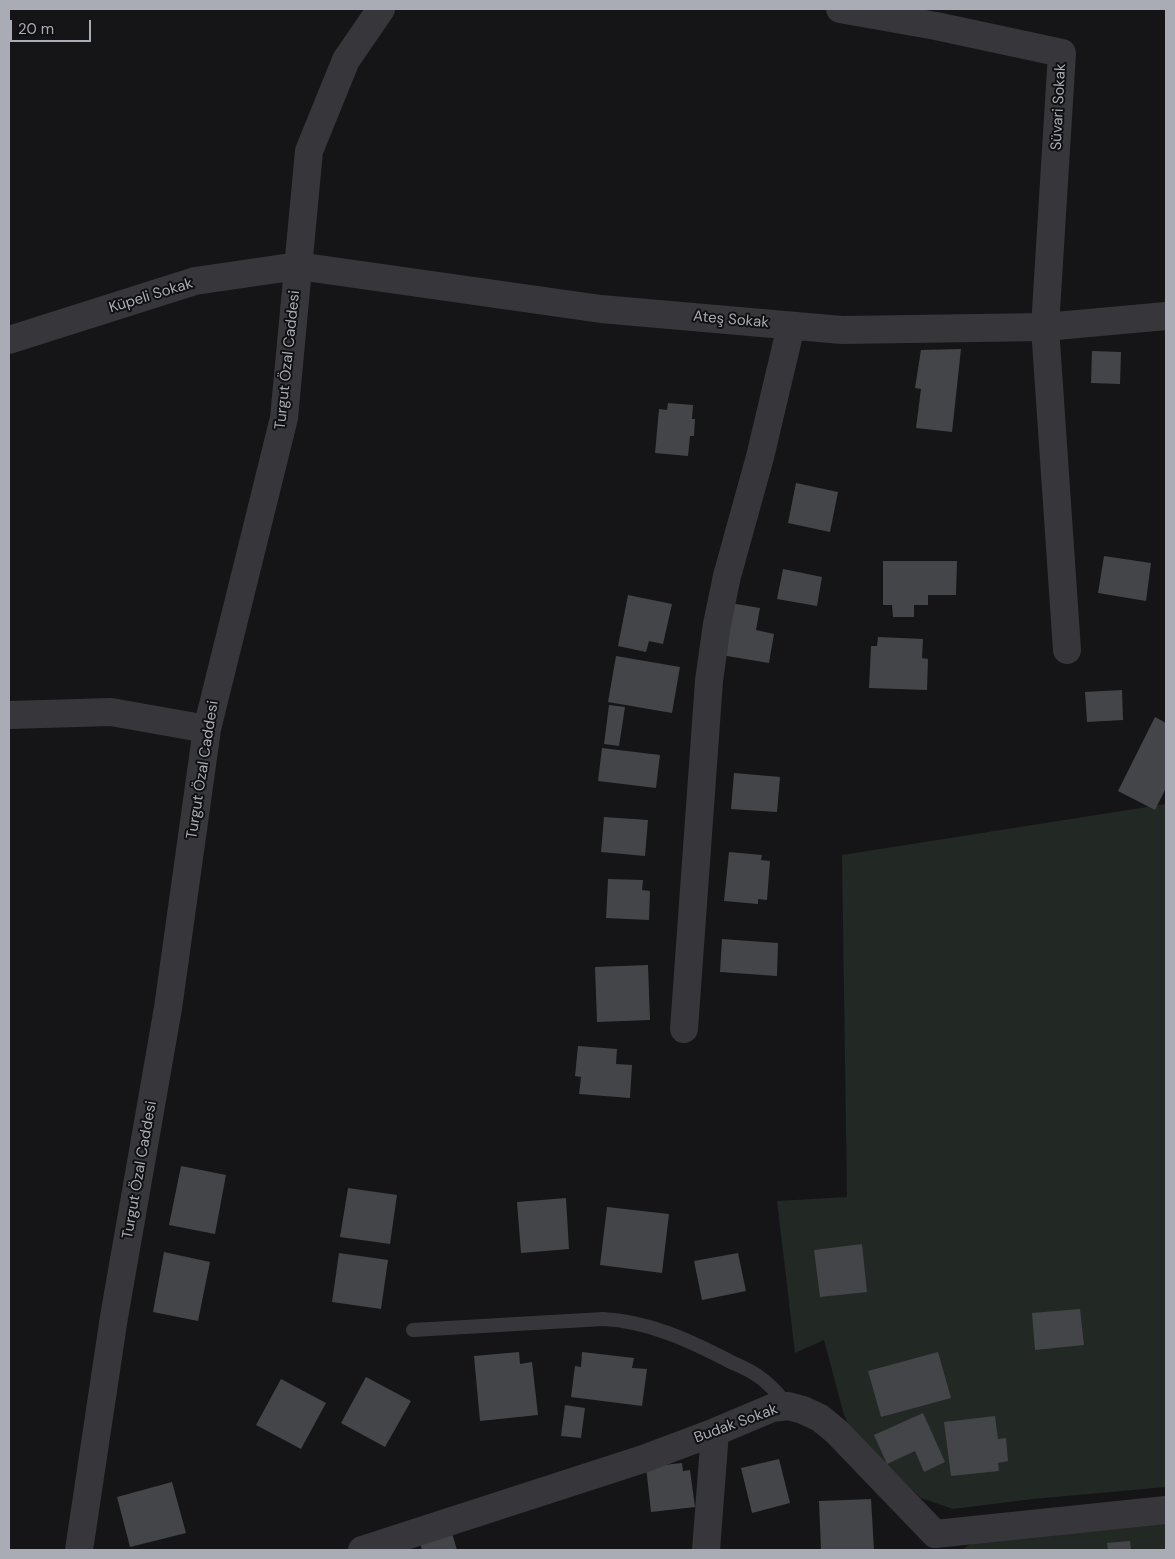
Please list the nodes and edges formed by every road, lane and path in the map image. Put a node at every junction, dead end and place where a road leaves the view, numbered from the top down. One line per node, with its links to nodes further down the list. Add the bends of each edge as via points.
1 (381, 9): 3 (street, Turgut Özal Caddesi, via 346,60 309,151)
2 (840, 9): 6 (street, Süvari Sokak, via 1062,53)
3 (298, 266): 5 (street, Ateş Sokak, via 601,309); 7 (street, Küpeli Sokak, via 195,282); 10 (street, Turgut Özal Caddesi, via 284,418)
4 (1166, 316): 6 (street, Ateş Sokak)
5 (791, 326): 6 (street, Ateş Sokak, via 842,330); 11 (street, via 716,624)
6 (1045, 328): 8 (street)
7 (9, 340)
8 (1067, 650)
9 (9, 715): 10 (street, via 111,712)
10 (206, 729): 17 (street, Turgut Özal Caddesi, via 168,1008 114,1317)
11 (684, 1029)
12 (414, 1330): 13 (lane, via 622,1320 708,1349 758,1376)
13 (788, 1406): 14 (street, Budak Sokak, via 772,1408); 16 (street, Budak Sokak, via 820,1418 837,1432)
14 (715, 1432): 18 (street, Budak Sokak, via 644,1459); 19 (street)
15 (1166, 1510): 16 (street, Budak Sokak)
16 (936, 1542)
17 (79, 1550)
18 (362, 1550)
19 (706, 1550)

